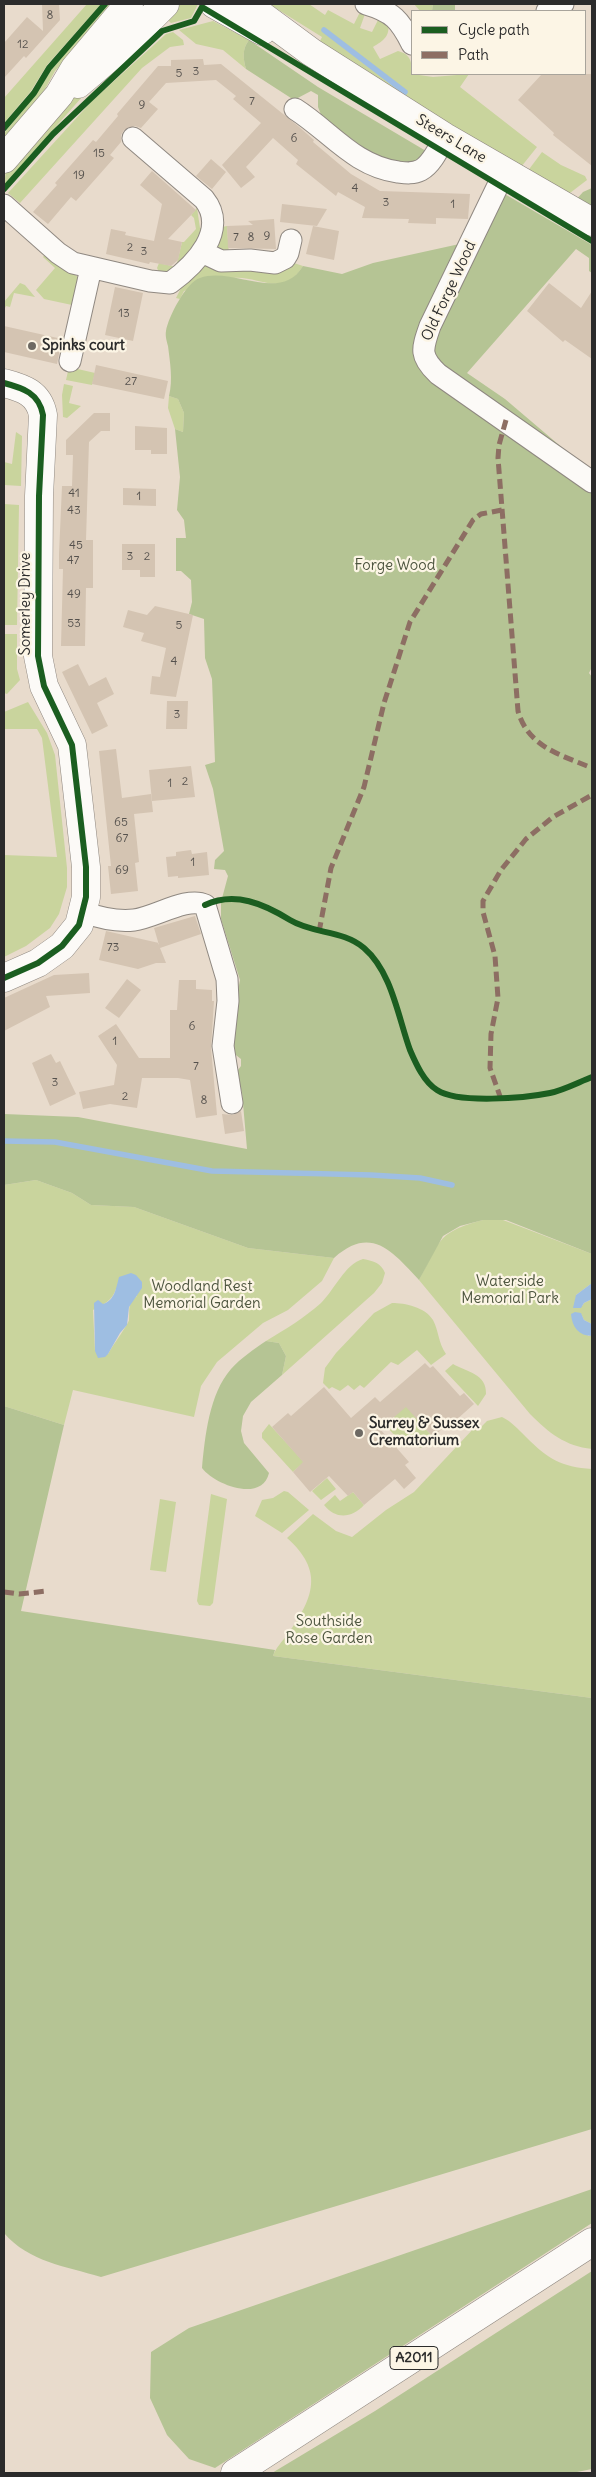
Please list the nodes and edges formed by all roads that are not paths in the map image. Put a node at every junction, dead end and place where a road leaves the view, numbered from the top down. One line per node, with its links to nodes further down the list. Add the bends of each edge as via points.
1 (130, 4): 10 (street, via 75,68)
2 (165, 4): 10 (street, via 80,83)
3 (214, 4): 9 (street, Steers Lane, via 276,38)
4 (246, 4): 9 (street, Steers Lane)
5 (366, 4): 8 (street, via 394,16)
6 (563, 4): 7 (street)
7 (549, 10)
8 (411, 42)
9 (311, 52): 12 (street, Steers Lane)
10 (59, 95): 14 (street)
11 (295, 109): 12 (street, via 358,158 407,174 421,170 430,162)
12 (445, 136): 15 (street, Steers Lane)
13 (133, 138): 19 (street, via 208,204 211,238)
14 (4, 159)
15 (504, 171): 17 (street, Steers Lane); 23 (street, Old Forge Wood, via 430,326 423,354 438,374)
16 (4, 205): 20 (street, via 63,257 73,264)
17 (592, 222)
18 (291, 240): 19 (street, via 288,254 275,264 221,260)
19 (202, 252): 20 (street, via 167,284)
20 (91, 268): 21 (street)
21 (70, 361)
22 (4, 383): 24 (street, Somerley Drive, via 36,396 42,410 38,656 44,686 72,745 86,867)
23 (592, 482)
24 (84, 912): 25 (street, Somerley Drive, via 79,925 62,946); 26 (street, via 106,919 136,920 192,902 206,905 229,990 223,1046)
25 (4, 978)
26 (232, 1103)
27 (592, 2242): 28 (street, A2011)
28 (235, 2473)

